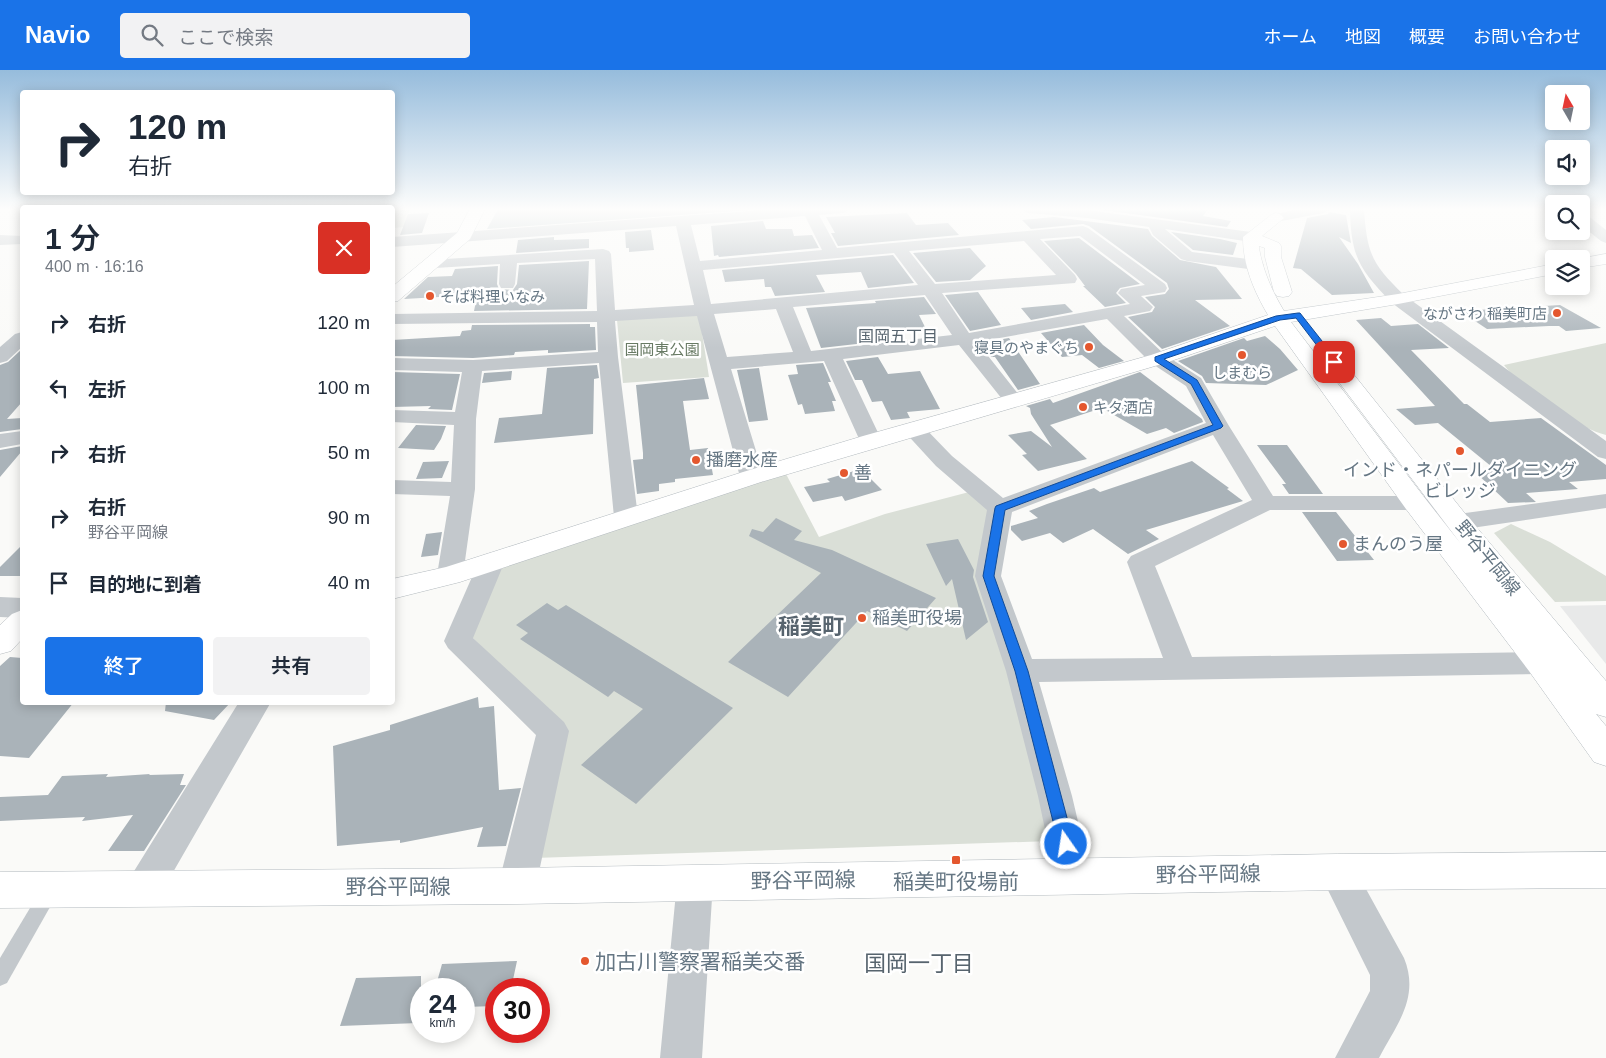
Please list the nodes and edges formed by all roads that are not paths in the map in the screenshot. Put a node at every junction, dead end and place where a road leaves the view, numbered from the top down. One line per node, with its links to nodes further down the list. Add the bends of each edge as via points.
1 (442, 255): 16 (main road)
2 (582, 255): 13 (street)
3 (603, 255): 27 (street)
4 (692, 255): 18 (street)
5 (809, 255): 18 (street)
6 (904, 255): 21 (street)
7 (1046, 255): 21 (street, via 1069,280)
8 (1116, 255): 26 (street, via 1159,288 1127,293 1144,307)
9 (1186, 255): 17 (street)
10 (1252, 255): 17 (main road)
11 (1274, 255): 28 (main road)
12 (1362, 255): 23 (street, via 1368,269)
13 (509, 259): 16 (street); 20 (street)
14 (1606, 259): 15 (main road)
15 (1590, 262)
16 (435, 263): 22 (main road)
17 (1256, 265): 28 (main road, via 1262,289)
18 (695, 266): 25 (street)
19 (1545, 271): 23 (main road)
20 (507, 284)
21 (930, 289): 24 (street); 30 (street)
22 (395, 295)
23 (1398, 299): 28 (main road); 46 (street)
24 (782, 302): 25 (street); 33 (street)
25 (704, 310): 27 (street); 36 (street)
26 (1111, 313): 30 (street); 34 (street)
27 (608, 316): 29 (street); 32 (street)
28 (1288, 316): 34 (main road); 53 (main road, 野谷平岡線)
29 (395, 319)
30 (964, 339): 31 (street); 38 (street)
31 (831, 355): 33 (street); 44 (street)
32 (608, 357): 37 (street); 54 (street)
33 (804, 357): 36 (street)
34 (1158, 359): 38 (main road); 41 (street, via 1194,382)
35 (395, 364): 37 (street)
36 (719, 364): 47 (street)
37 (473, 366): 40 (street)
38 (1013, 400): 42 (main road)
39 (395, 416): 40 (street)
40 (465, 419): 49 (street)
41 (1218, 426): 51 (street); 52 (street)
42 (912, 429): 44 (main road); 52 (street)
43 (20, 438): 45 (street)
44 (871, 440): 47 (main road)
45 (0, 441)
46 (1606, 452)
47 (752, 477): 54 (main road)
48 (395, 487): 49 (street)
49 (463, 489): 56 (street)
50 (1606, 501): 53 (street)
51 (1266, 503): 53 (street); 63 (street, via 1140,562)
52 (1000, 508): 64 (street, via 988,576)
53 (1436, 512): 62 (main road, 野谷平岡線); 65 (main road, 野谷平岡線)
54 (626, 518): 55 (main road)
55 (492, 561): 56 (main road); 72 (street, via 458,641 553,731)
56 (450, 575): 57 (main road)
57 (395, 588)
58 (0, 607): 59 (street)
59 (20, 608)
60 (20, 623): 61 (main road)
61 (0, 643)
62 (1540, 663): 63 (street); 67 (main road, 野谷平岡線)
63 (1181, 667): 64 (street)
64 (1022, 671): 70 (street)
65 (1606, 704)
66 (254, 705): 73 (street)
67 (1606, 752)
68 (1606, 870): 69 (main road, 野谷平岡線)
69 (1337, 872): 70 (main road, 野谷平岡線); 78 (street, via 1390,972 1390,995)
70 (1073, 877): 71 (main road, 野谷平岡線)
71 (695, 882): 72 (main road, 野谷平岡線); 77 (street)
72 (517, 886): 73 (main road, 野谷平岡線)
73 (144, 888): 74 (main road, 野谷平岡線)
74 (51, 889): 75 (main road, 野谷平岡線); 76 (lane)
75 (0, 890)
76 (0, 976)
77 (682, 1058)
78 (1356, 1058)

